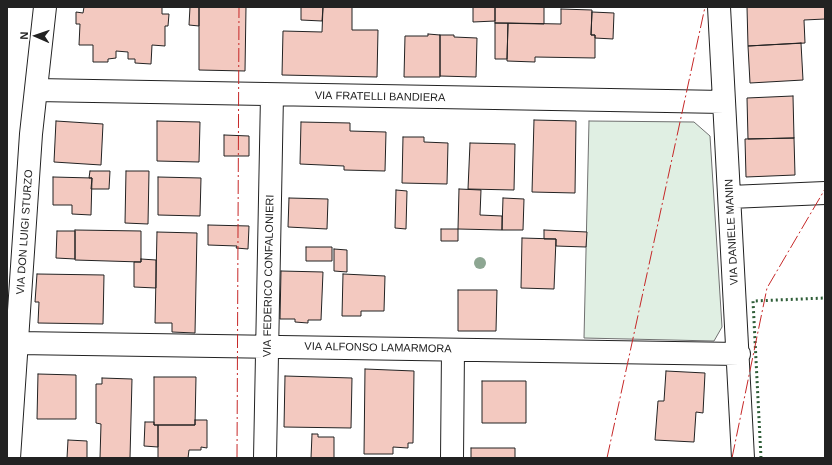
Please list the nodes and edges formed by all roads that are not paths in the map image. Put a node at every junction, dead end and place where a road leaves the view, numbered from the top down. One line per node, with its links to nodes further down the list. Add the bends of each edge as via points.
1 (45, 7): 3 (street, VIA DON LUIGI STURZO)
2 (720, 7): 5 (street, VIA DANIELE MANIN)
3 (36, 90): 4 (street, VIA FRATELLI BANDIERA); 8 (street, VIA DON LUIGI STURZO)
4 (272, 95): 5 (street, VIA FRATELLI BANDIERA); 9 (street, VIA FEDERICO CONFALONIERI)
5 (724, 102): 7 (street, VIA DANIELE MANIN)
6 (825, 193): 7 (street)
7 (730, 197): 11 (street, VIA DANIELE MANIN)
8 (18, 343): 9 (street, VIA ALFONSO LAMARMORA); 12 (street, VIA DON LUIGI STURZO)
9 (267, 346): 10 (street, VIA ALFONSO LAMARMORA); 13 (street, VIA FEDERICO CONFALONIERI)
10 (453, 350): 11 (street, VIA ALFONSO LAMARMORA); 14 (street)
11 (739, 354): 15 (street, VIA DANIELE MANIN)
12 (9, 458)
13 (266, 458)
14 (452, 458)
15 (744, 458)

